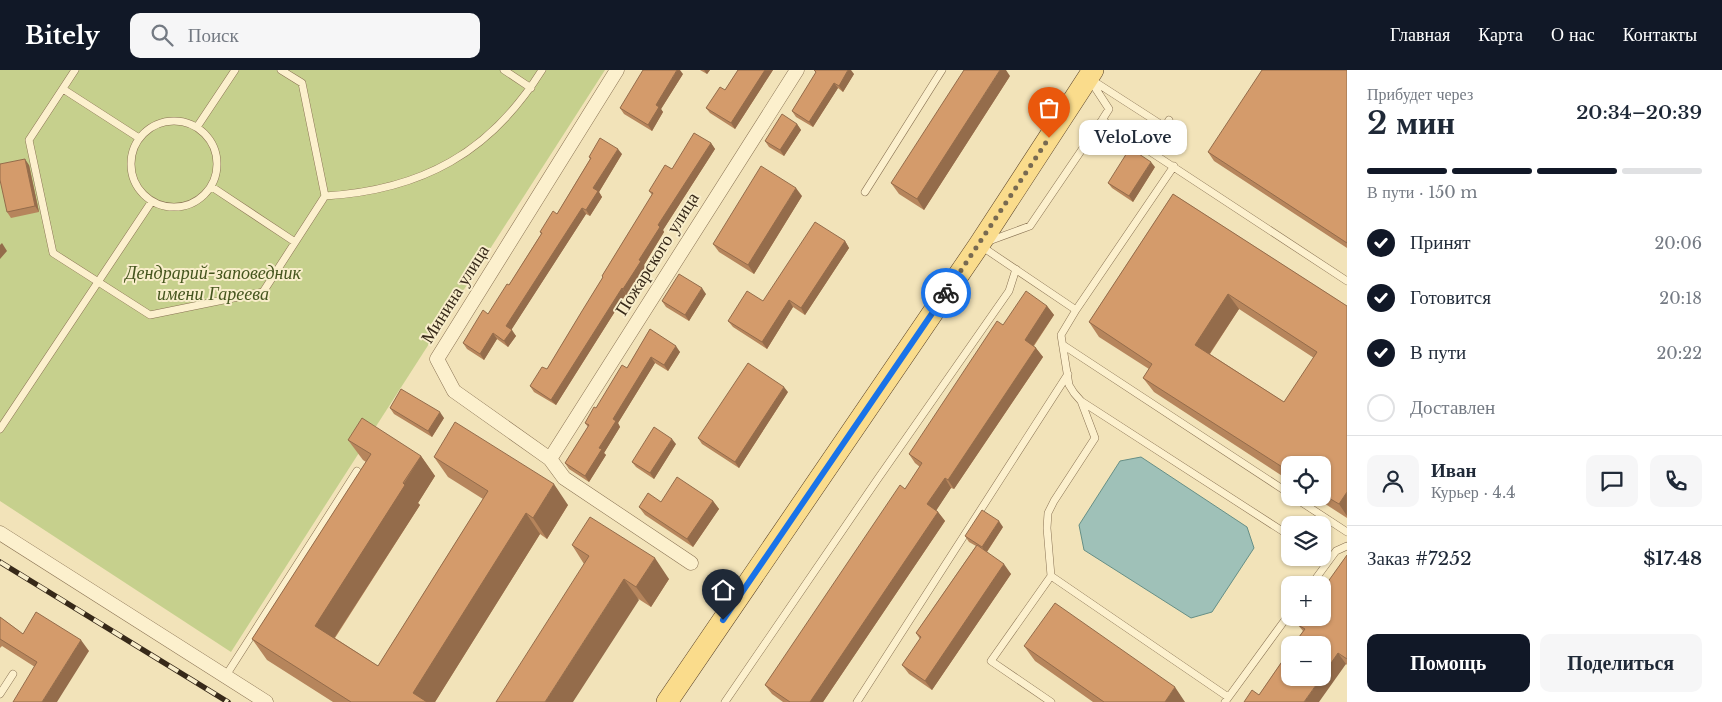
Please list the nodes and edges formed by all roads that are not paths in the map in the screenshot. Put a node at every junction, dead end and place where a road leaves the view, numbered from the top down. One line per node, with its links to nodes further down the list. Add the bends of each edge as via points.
1 (75, 70): 11 (lane)
2 (235, 70): 14 (lane)
3 (281, 70): 19 (lane, via 302,83)
4 (504, 70): 10 (lane)
5 (542, 70): 10 (lane)
6 (617, 70): 31 (street, Минина улица, via 437,358 454,391)
7 (797, 70): 31 (street, Пожарского улица)
8 (942, 70): 18 (lane)
9 (1090, 74): 12 (lane, via 1109,109); 13 (lane, via 1165,127); 22 (main road)
10 (530, 88): 19 (lane, via 496,129 460,156 429,173 378,190)
11 (63, 89): 15 (lane); 25 (lane, via 29,140 53,252)
12 (1102, 120): 16 (lane); 22 (lane, via 1030,226)
13 (1169, 120)
14 (197, 127): 15 (lane, via 182,121 165,121 150,127); 17 (lane, via 209,138 217,154 217,171)
15 (139, 138): 20 (lane, via 132,155 132,172 139,189)
16 (1174, 166): 24 (lane); 26 (lane)
17 (212, 187): 20 (lane, via 200,199 185,206 168,207); 21 (lane)
18 (865, 192)
19 (325, 196): 21 (lane)
20 (152, 201): 25 (lane)
21 (295, 242): 25 (lane, via 263,292 159,314 150,315)
22 (979, 244): 23 (lane); 48 (main road)
23 (1016, 268): 26 (lane); 49 (lane, via 1009,291)
24 (1347, 281)
25 (98, 282): 30 (lane)
26 (1076, 310): 27 (lane, via 1061,335)
27 (1063, 346): 28 (lane); 33 (lane)
28 (1068, 373): 29 (lane, via 1069,385); 50 (lane)
29 (1081, 401): 35 (lane); 41 (lane, via 1095,438 1048,513)
30 (0, 429)
31 (550, 459): 40 (street, Минина улица, via 564,478)
32 (357, 471): 44 (lane)
33 (1281, 488)
34 (1307, 506): 36 (lane)
35 (1281, 530)
36 (1347, 532)
37 (0, 533): 44 (street)
38 (1347, 546): 39 (lane)
39 (1331, 555)
40 (691, 563)
41 (1051, 576): 46 (lane); 51 (lane, via 991,661)
42 (1281, 625): 46 (lane)
43 (12, 674): 45 (lane)
44 (225, 676): 47 (street)
45 (0, 694)
46 (1226, 700)
47 (266, 702)
48 (667, 702)
49 (726, 702)
50 (856, 702)
51 (1051, 702)

